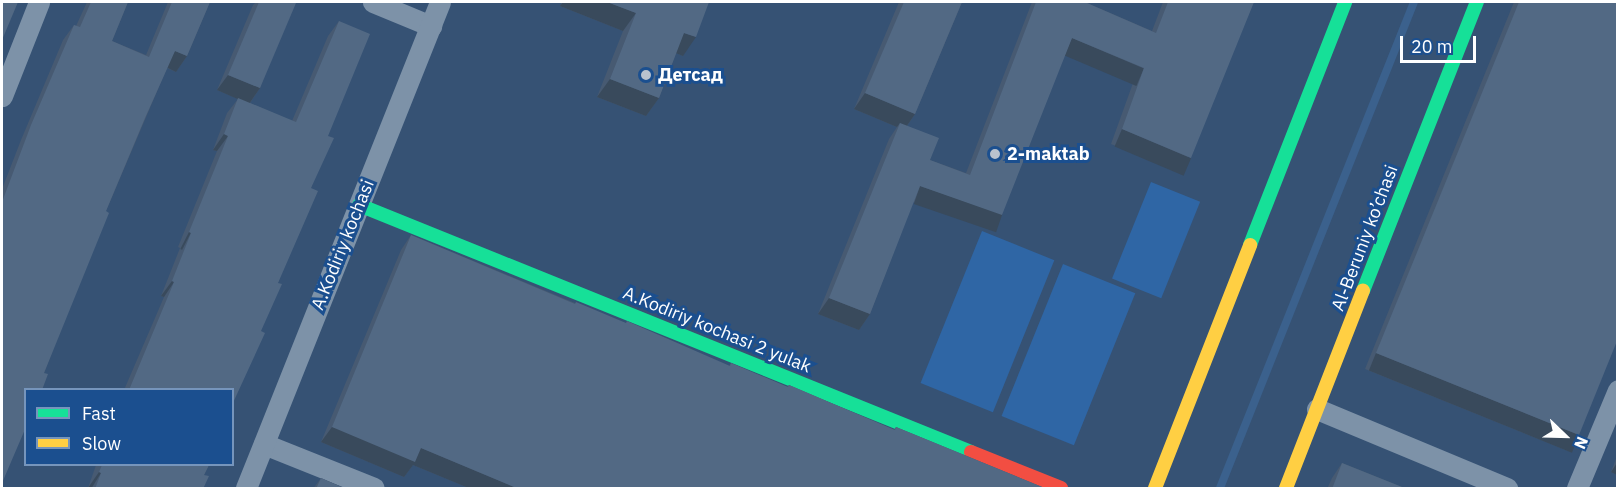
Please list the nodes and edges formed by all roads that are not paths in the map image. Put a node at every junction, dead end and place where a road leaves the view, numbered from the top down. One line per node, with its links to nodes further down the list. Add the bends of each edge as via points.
1 (39, 2): 7 (street)
2 (373, 2): 6 (street)
3 (440, 2): 6 (street, A.Kodiriy kochasi)
4 (1345, 2): 15 (main road)
5 (1477, 2): 10 (main road, Al-Beruniy ko’chasi)
6 (431, 26): 8 (street, A.Kodiriy kochasi)
7 (2, 96)
8 (359, 205): 11 (street, A.Kodiriy kochasi); 14 (main road, A.Kodiriy kochasi 2 yulak)
9 (1617, 390): 18 (street)
10 (1317, 409): 16 (main road, Al-Beruniy ko’chasi); 17 (street)
11 (264, 444): 12 (street, A.Kodiriy kochasi); 13 (street)
12 (246, 489)
13 (374, 489)
14 (1061, 489)
15 (1155, 489)
16 (1286, 489)
17 (1507, 489)
18 (1577, 489)

